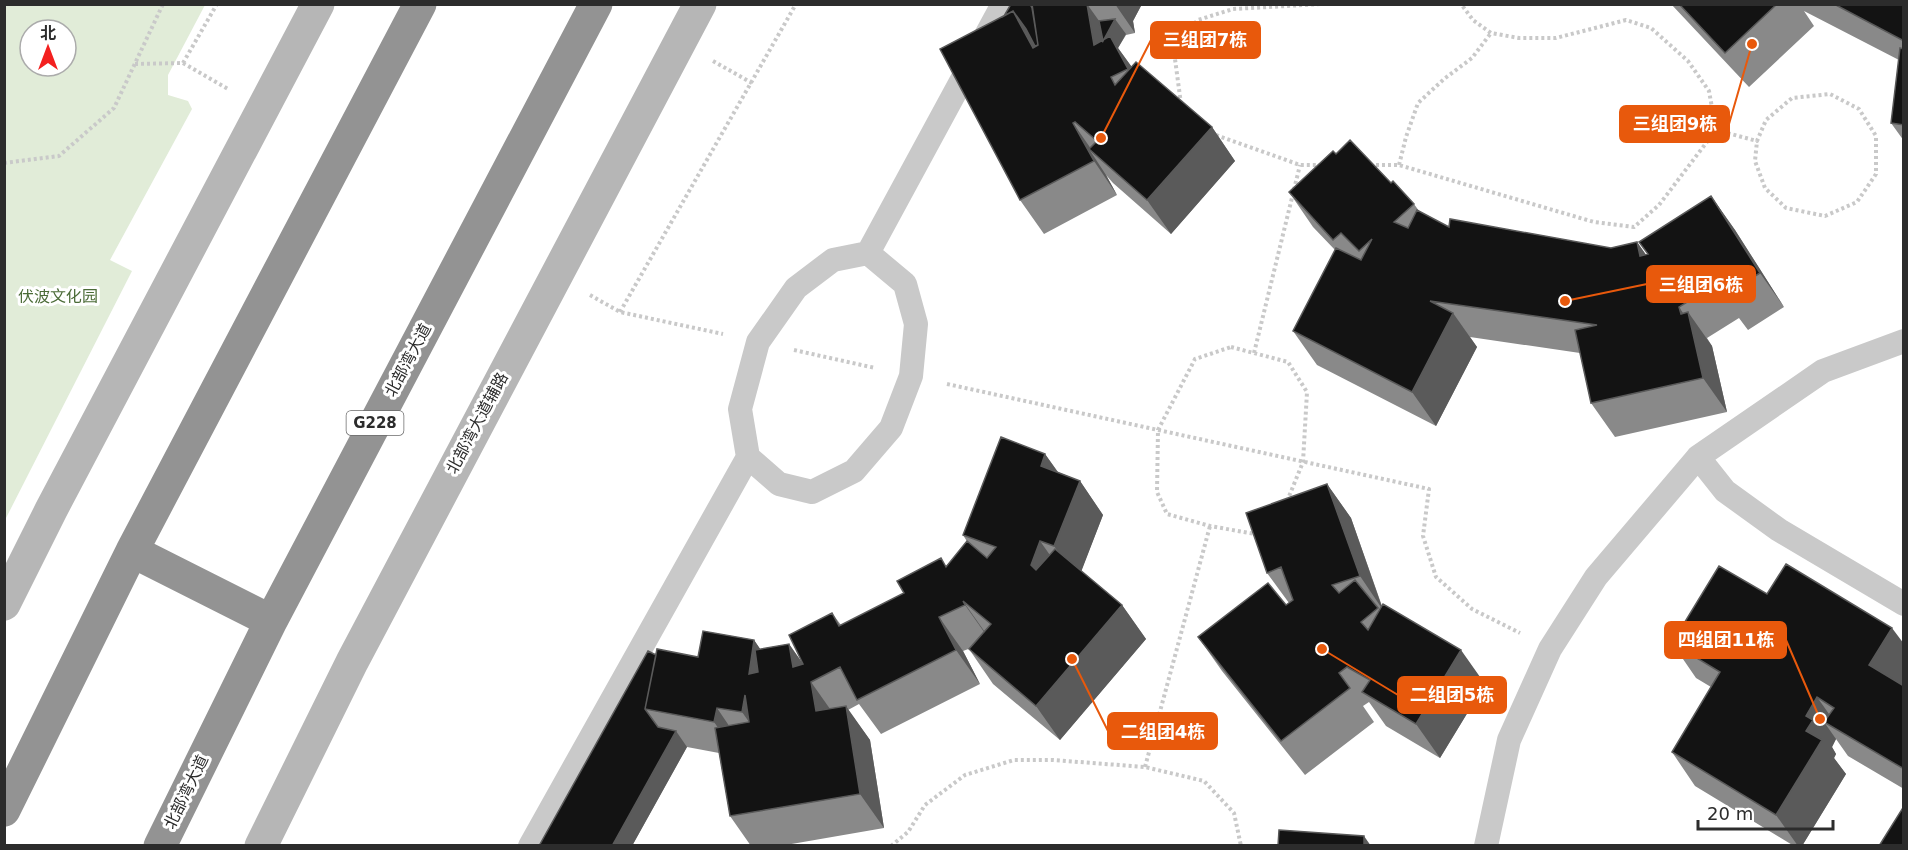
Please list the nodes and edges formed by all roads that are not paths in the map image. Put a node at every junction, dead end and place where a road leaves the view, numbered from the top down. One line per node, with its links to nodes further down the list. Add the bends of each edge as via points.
1 (318, 4): 11 (main road)
2 (420, 4): 10 (highway)
3 (596, 4): 13 (highway, 北部湾大道 / G228)
4 (700, 4): 16 (main road, 北部湾大道辅路, via 352,662)
5 (1003, 4): 6 (lane)
6 (868, 253): 8 (lane, via 833,260 796,288 758,342 740,409); 8 (lane, via 904,284 916,324 912,376 891,428 854,471 812,492 779,484)
7 (1904, 341): 9 (lane, via 1823,371)
8 (748, 456): 17 (lane)
9 (1698, 456): 12 (lane, via 1725,491 1779,530); 18 (lane, via 1596,578 1550,649 1509,740)
10 (132, 551): 13 (highway); 14 (highway)
11 (4, 604)
12 (1904, 604)
13 (271, 621): 15 (highway, 北部湾大道 / G228)
14 (4, 810)
15 (160, 846)
16 (261, 846)
17 (530, 846)
18 (1486, 846)

